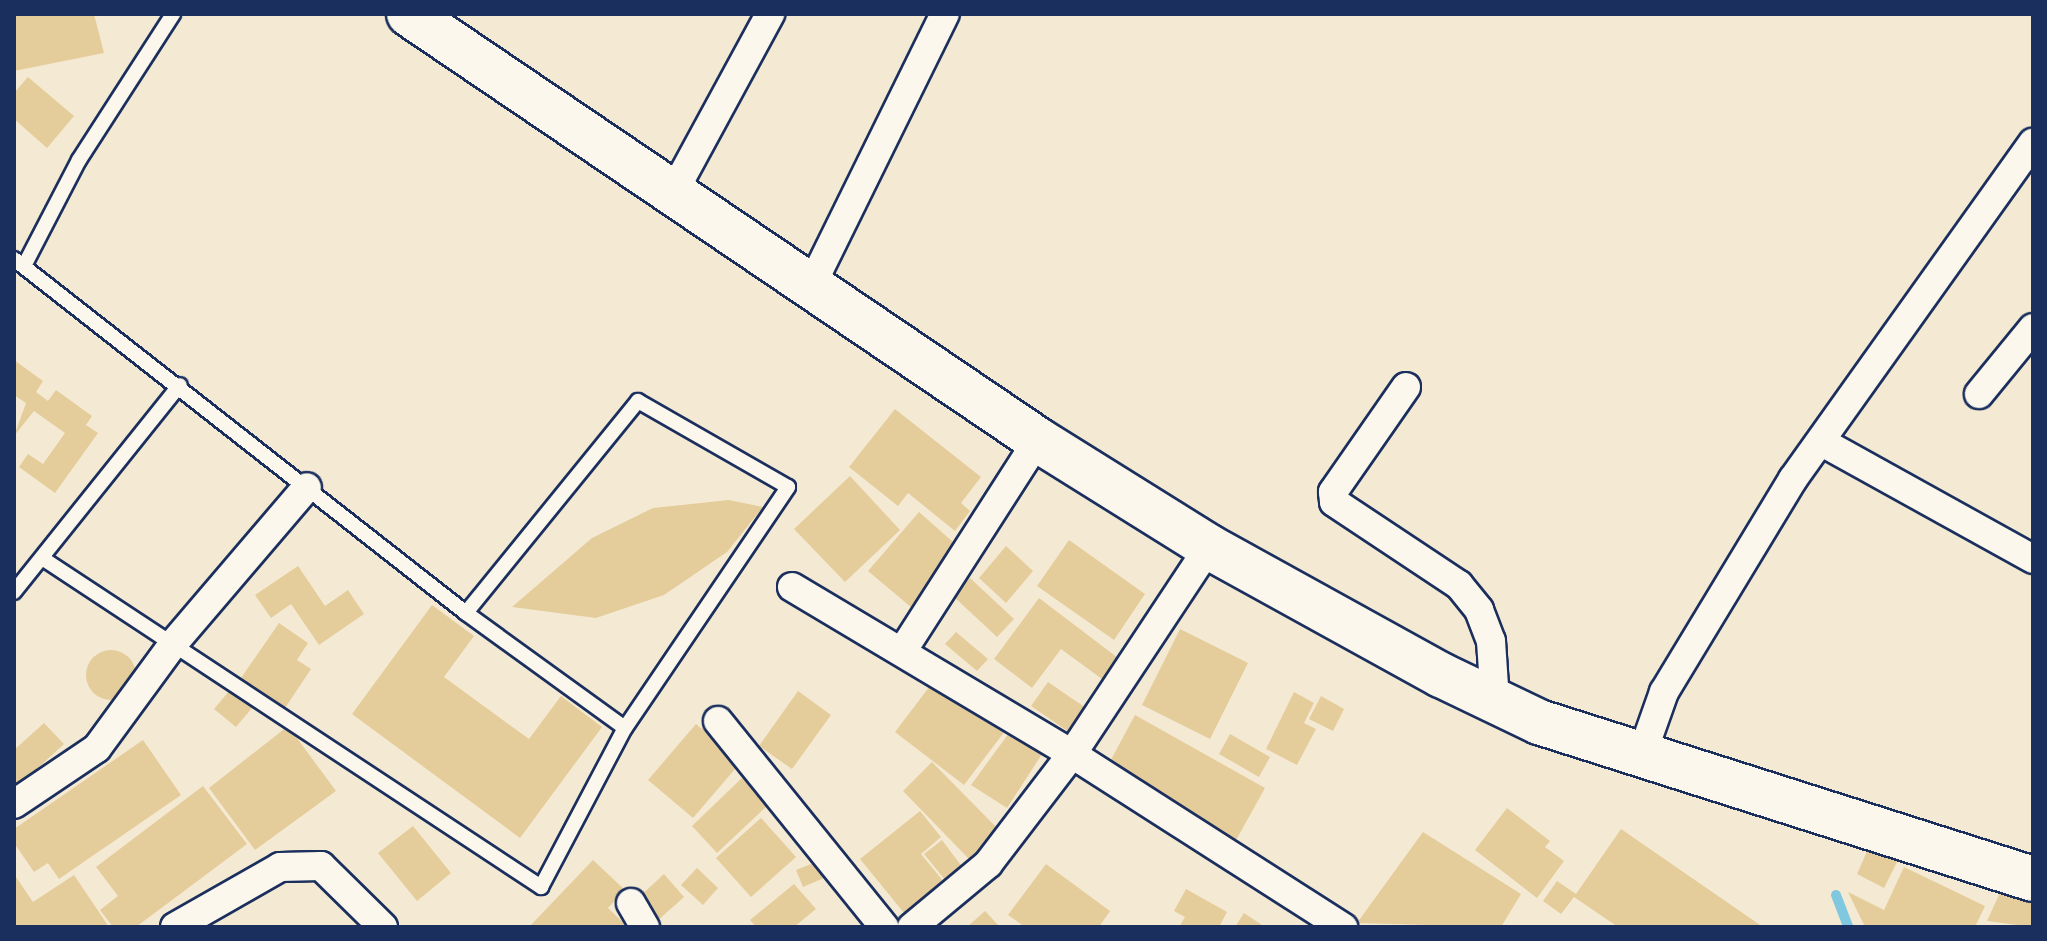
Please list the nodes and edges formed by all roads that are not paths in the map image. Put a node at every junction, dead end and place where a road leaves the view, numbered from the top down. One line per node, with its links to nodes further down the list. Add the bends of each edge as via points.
1 (173, 14): 7 (lane)
2 (409, 14): 6 (main road)
3 (770, 14): 6 (street)
4 (945, 14): 8 (street)
5 (2033, 143): 14 (street)
6 (673, 193): 8 (main road)
7 (19, 263): 10 (lane)
8 (810, 288): 13 (main road)
9 (2033, 328): 12 (street)
10 (180, 385): 15 (lane); 17 (lane)
11 (1406, 387): 24 (street, via 1333,492 1334,502 1459,585 1479,610 1491,641)
12 (1979, 394)
13 (1038, 440): 16 (main road); 23 (street)
14 (1822, 442): 18 (street); 28 (street, via 1664,692)
15 (307, 487): 21 (lane); 22 (street)
16 (1209, 547): 24 (main road); 27 (street)
17 (42, 558): 20 (lane); 22 (lane)
18 (2033, 559)
19 (792, 587): 23 (street)
20 (14, 592)
21 (466, 613): 26 (lane); 26 (lane, via 638,401 788,487)
22 (173, 644): 26 (lane, via 541,887); 29 (street, via 97,748)
23 (903, 650): 27 (street)
24 (1495, 701): 28 (main road)
25 (718, 721): 33 (street)
26 (625, 728)
27 (1072, 754): 34 (street, via 988,864); 35 (street)
28 (1641, 757): 30 (main road)
29 (14, 804)
30 (2033, 879)
31 (178, 926): 32 (street, via 280,867 321,866)
32 (383, 927)
33 (884, 927)
34 (912, 927)
35 (1343, 927)

